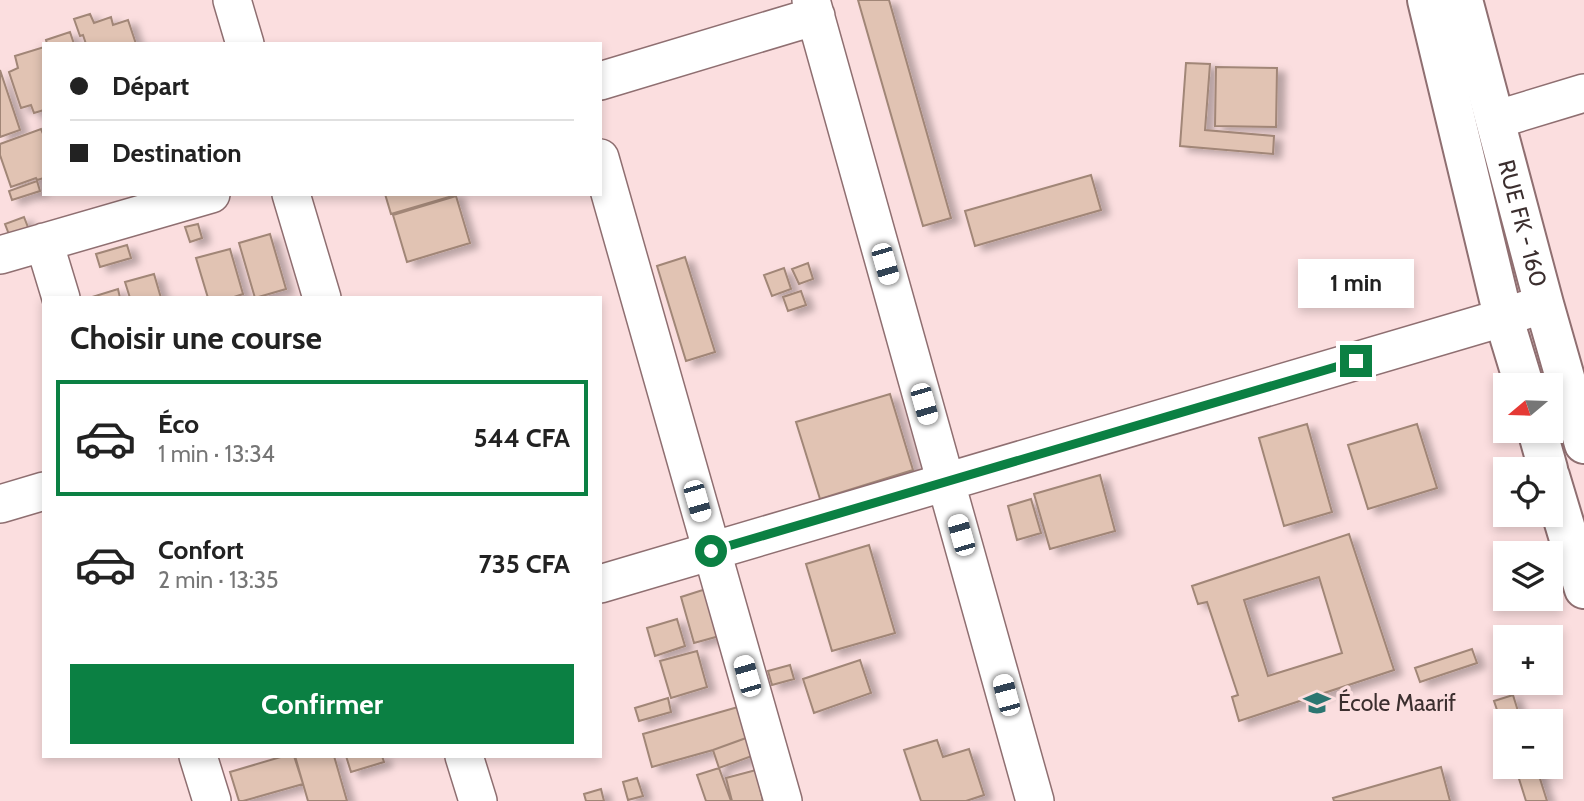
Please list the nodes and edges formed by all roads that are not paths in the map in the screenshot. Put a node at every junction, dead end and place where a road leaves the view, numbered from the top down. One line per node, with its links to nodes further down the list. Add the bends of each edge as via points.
1 (232, 0): 5 (street)
2 (1427, 0): 17 (main road, RUE FK - 160)
3 (1463, 0): 8 (main road, RUE FK - 160)
4 (813, 8): 6 (street); 20 (street)
5 (244, 42)
6 (602, 80)
7 (1584, 93): 8 (street)
8 (1495, 120): 16 (main road, RUE FK - 160)
9 (602, 165): 24 (street)
10 (204, 196): 12 (street)
11 (291, 196): 15 (street)
12 (44, 242): 13 (street); 14 (street)
13 (0, 255)
14 (60, 296)
15 (322, 296)
16 (1544, 304): 17 (street); 19 (main road, RUE FK - 160)
17 (1503, 316): 18 (main road, RUE FK - 160); 20 (street)
18 (1520, 373)
19 (1584, 444)
20 (946, 481): 24 (street); 32 (street)
21 (42, 492): 22 (street)
22 (0, 504)
23 (1563, 519): 26 (main road)
24 (711, 551): 25 (street); 31 (street)
25 (602, 582)
26 (1584, 589)
27 (199, 758): 29 (street)
28 (465, 758): 30 (street)
29 (212, 801)
30 (478, 801)
31 (783, 801)
32 (1035, 801)

